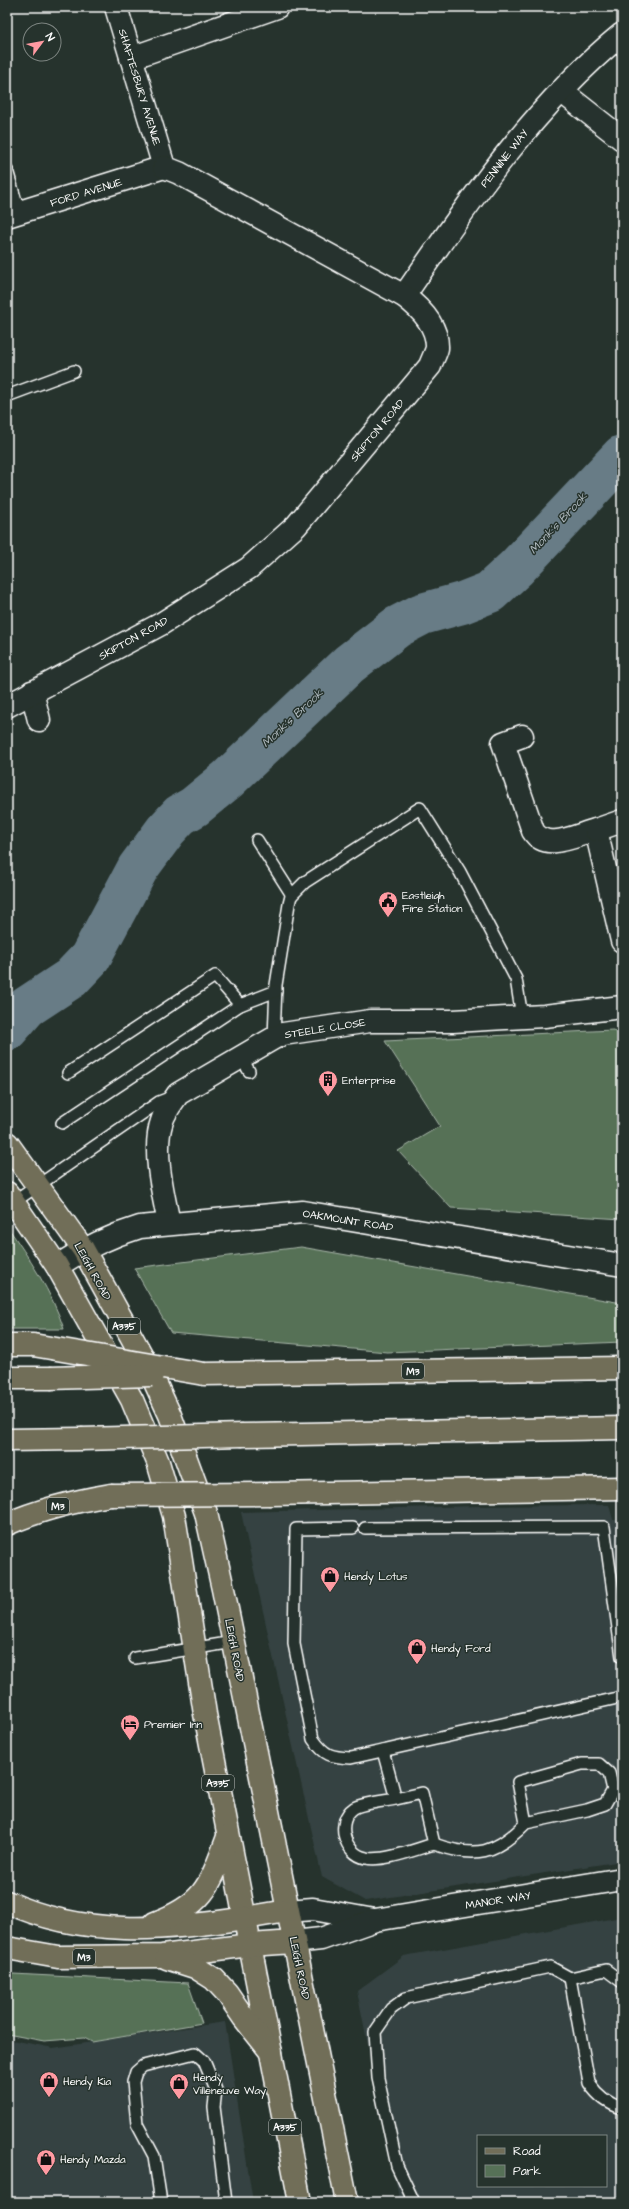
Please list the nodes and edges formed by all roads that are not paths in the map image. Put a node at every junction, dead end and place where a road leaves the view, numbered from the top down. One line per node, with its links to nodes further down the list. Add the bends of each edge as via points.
1 (116, 7): 4 (street, SHAFTESBURY AVENUE)
2 (277, 7): 4 (street)
3 (622, 34): 5 (street, PENNINE WAY)
4 (131, 58): 7 (street, SHAFTESBURY AVENUE)
5 (561, 91): 6 (street); 10 (street, PENNINE WAY, via 529,126 462,212)
6 (622, 138)
7 (164, 167): 9 (street, FORD AVENUE); 10 (street, SKIPTON ROAD)
8 (7, 170): 9 (lane)
9 (13, 214)
10 (404, 296): 13 (street, SKIPTON ROAD, via 423,311 432,328 437,348 430,366 296,526 249,568 161,624)
11 (74, 371): 12 (lane)
12 (7, 396)
13 (32, 692): 14 (street, SKIPTON ROAD); 15 (street)
14 (7, 706)
15 (39, 720)
16 (522, 736): 18 (street, via 503,743 535,835 542,841 552,842)
17 (622, 821): 18 (street)
18 (596, 830): 21 (street)
19 (257, 840): 20 (lane)
20 (292, 895): 22 (lane); 25 (lane, via 305,882 420,808 460,872 516,979)
21 (622, 942)
22 (276, 991): 23 (lane); 26 (lane)
23 (240, 1006): 27 (lane, via 215,976); 29 (lane)
24 (622, 1006): 25 (street, STEELE CLOSE)
25 (522, 1017): 26 (street, STEELE CLOSE, via 453,1021 370,1021 283,1034)
26 (274, 1038): 28 (street, STEELE CLOSE, via 245,1064)
27 (68, 1073)
28 (178, 1094): 31 (lane, via 159,1102); 33 (street, STEELE CLOSE, via 162,1120 158,1137)
29 (62, 1123)
30 (7, 1143): 31 (main road, LEIGH ROAD / A335)
31 (37, 1185): 32 (lane); 34 (main road, LEIGH ROAD / A335)
32 (10, 1198): 36 (main road, A335)
33 (169, 1223): 34 (street, OAKMOUNT ROAD, via 140,1227); 35 (street, OAKMOUNT ROAD, via 303,1212)
34 (83, 1249): 36 (street, OAKMOUNT ROAD); 47 (main road, LEIGH ROAD / A335, via 147,1365 170,1415 206,1513)
35 (622, 1265)
36 (57, 1266): 48 (main road, A335, via 132,1400 158,1462 174,1516)
37 (7, 1345): 39 (main road, M3, bridge, via 33,1345)
38 (622, 1368): 39 (main road, M3)
39 (204, 1374): 40 (main road, M3, bridge)
40 (7, 1378)
41 (622, 1428): 42 (main road, bridge)
42 (7, 1440)
43 (622, 1488): 44 (main road, M3, bridge, via 111,1495 76,1501)
44 (7, 1524)
45 (352, 1528): 52 (lane, via 296,1529 294,1644 313,1739 321,1751 334,1757 351,1758)
46 (365, 1528): 49 (lane, via 604,1527)
47 (234, 1642): 48 (lane); 59 (main road, LEIGH ROAD / A335)
48 (193, 1648): 50 (lane); 55 (main road, A335)
49 (622, 1657)
50 (135, 1658)
51 (622, 1697): 52 (lane)
52 (383, 1751): 53 (lane)
53 (396, 1799): 56 (lane, via 422,1792); 56 (lane, via 355,1807 343,1822 345,1840 350,1848 358,1856 378,1859)
54 (526, 1823): 54 (lane, via 518,1782 582,1764 599,1764 609,1773 613,1790 605,1804); 56 (lane, via 513,1837 495,1848 474,1853 451,1850)
55 (228, 1837): 60 (main road, A335); 62 (main road, via 207,1889 193,1903 175,1915)
56 (434, 1844)
57 (622, 1879): 61 (street, MANOR WAY)
58 (7, 1902): 62 (main road, via 63,1922 99,1928)
59 (288, 1911): 60 (main road); 61 (street, MANOR WAY, via 313,1909); 63 (main road, LEIGH ROAD / A335)
60 (245, 1918): 62 (main road, via 201,1925); 64 (main road, A335)
61 (375, 1920): 63 (street, MANOR WAY, via 321,1939)
62 (143, 1927)
63 (294, 1942): 64 (main road); 74 (main road, LEIGH ROAD / A335)
64 (250, 1945): 66 (main road, M3); 69 (main road, A335)
65 (7, 1948): 66 (main road, M3, via 58,1957)
66 (162, 1956): 69 (main road, M3, via 195,1967 214,1979)
67 (570, 1978): 68 (lane, via 606,1970); 70 (lane, via 589,2083 612,2105); 75 (lane, via 550,1967 406,1998 391,2009 375,2032 378,2078 397,2166)
68 (622, 1982)
69 (271, 2052): 73 (main road, A335)
70 (622, 2108)
71 (162, 2202): 72 (lane, via 154,2156 137,2124 133,2082 136,2072 143,2066 195,2054 204,2061 216,2090 215,2114)
72 (226, 2202)
73 (300, 2202)
74 (347, 2202)
75 (414, 2202)

